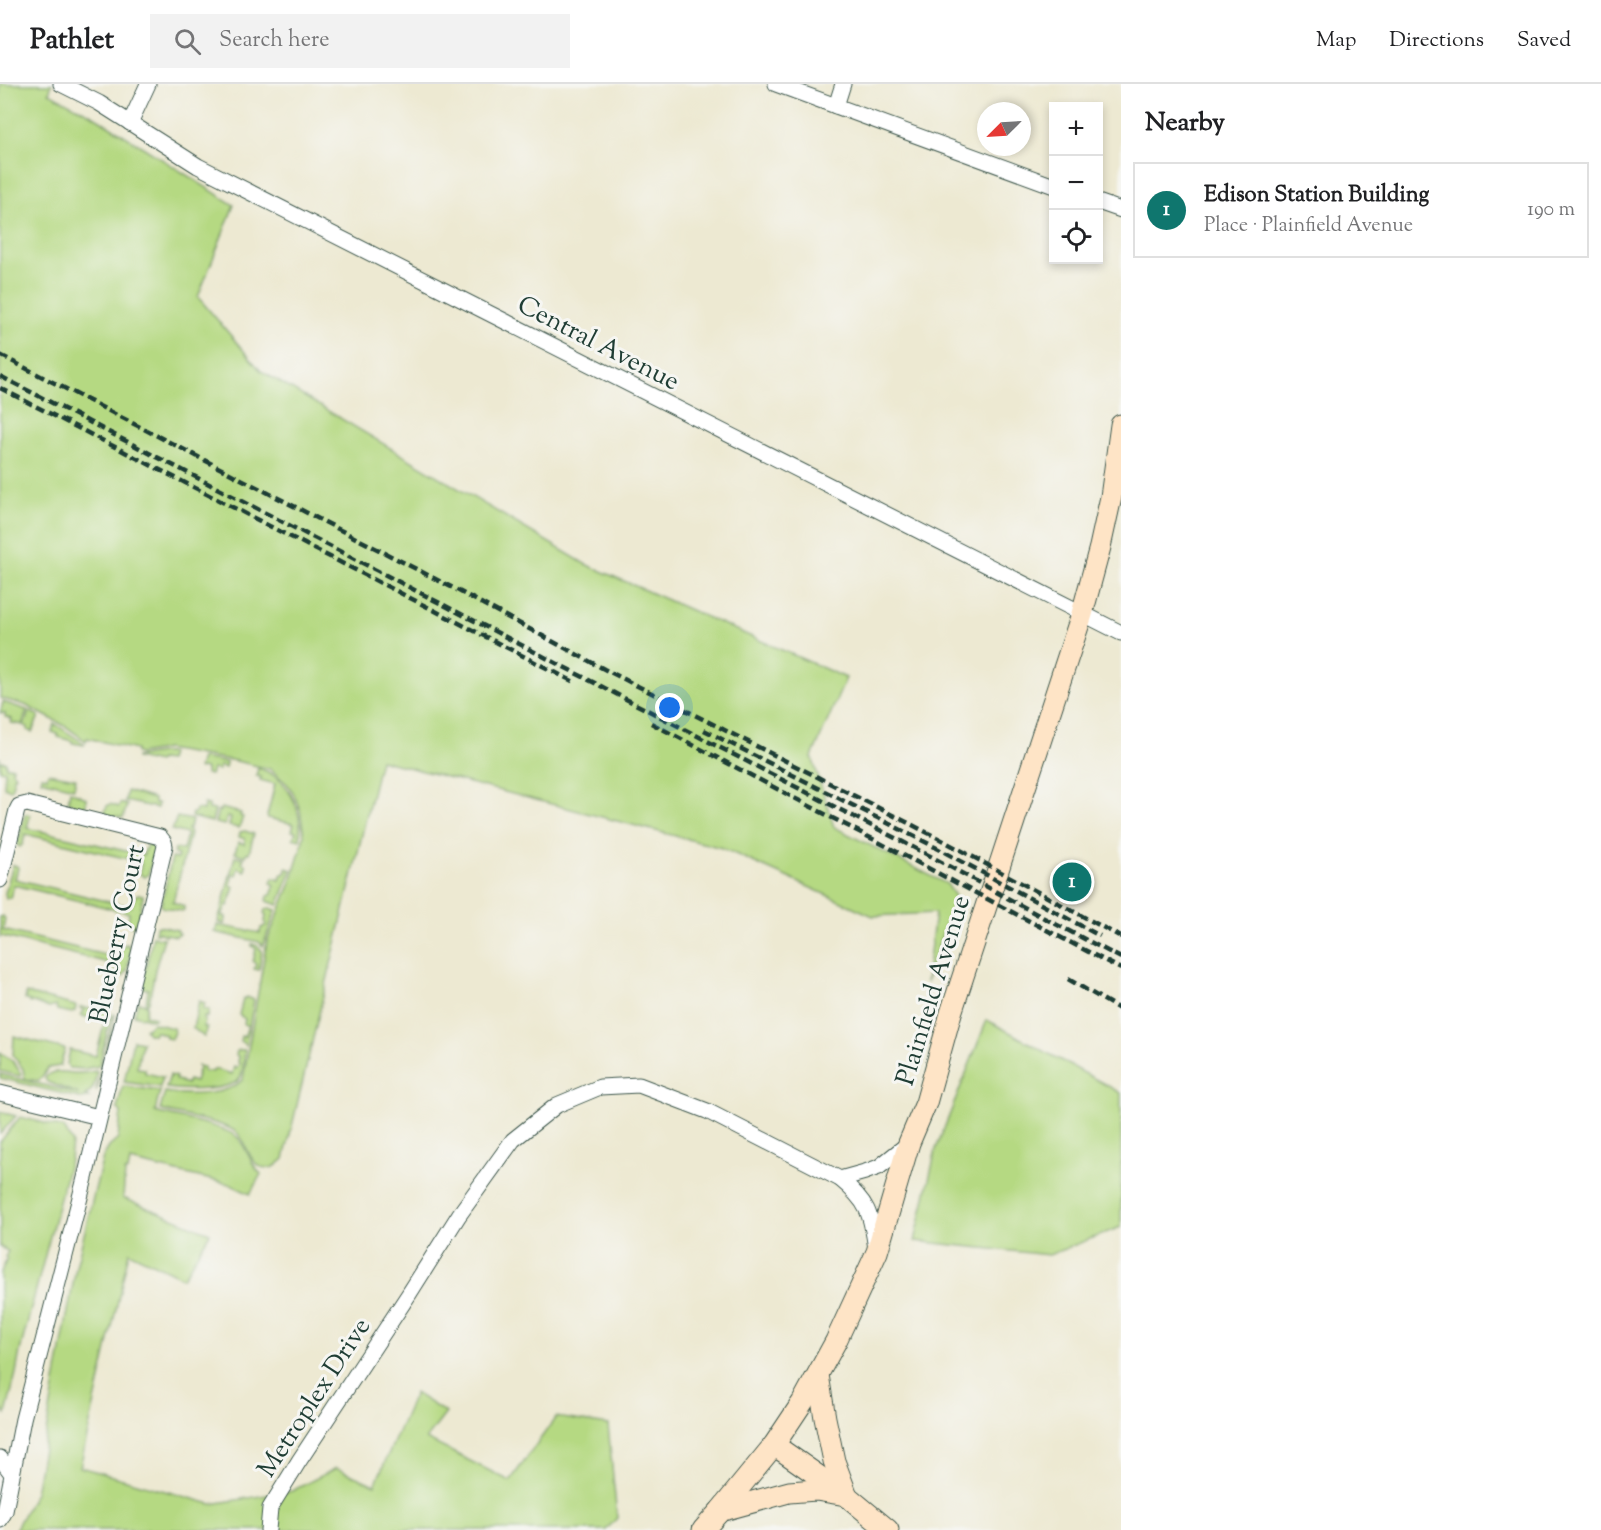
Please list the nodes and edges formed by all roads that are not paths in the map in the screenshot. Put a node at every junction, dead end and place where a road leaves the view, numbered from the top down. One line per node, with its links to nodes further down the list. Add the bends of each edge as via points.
1 (61, 84): 6 (street, Central Avenue)
2 (148, 84): 6 (street)
3 (776, 84): 5 (street)
4 (843, 84): 5 (street)
5 (836, 106): 7 (street)
6 (130, 123): 11 (street, Central Avenue, via 198,166)
7 (1049, 185)
8 (1103, 204): 9 (street)
9 (1121, 210)
10 (1121, 425): 11 (main road, Plainfield Avenue, via 1111,497)
11 (1082, 614): 12 (street, Central Avenue); 16 (main road, Plainfield Avenue, via 957,993 926,1103)
12 (1121, 633)
13 (0, 880): 15 (street, Blueberry Court, via 17,810 23,804 160,837 164,842)
14 (0, 1092): 15 (street)
15 (99, 1117): 22 (street, via 22,1419)
16 (909, 1143): 17 (street, via 879,1167); 18 (main road, Plainfield Avenue)
17 (840, 1179): 18 (street, Metroplex Drive, via 866,1207); 26 (street, Metroplex Drive, via 707,1111 639,1085 600,1087 557,1105 513,1140 459,1215 270,1508)
18 (877, 1251): 19 (main road, Plainfield Avenue)
19 (818, 1375): 20 (main road, Plainfield Avenue); 23 (main road, via 834,1461)
20 (774, 1444): 23 (main road); 24 (main road, Plainfield Avenue)
21 (0, 1458): 22 (street)
22 (12, 1474): 25 (street)
23 (847, 1496): 24 (main road, via 816,1490 789,1492); 28 (main road)
24 (720, 1511): 27 (main road, Plainfield Avenue)
25 (0, 1520)
26 (268, 1530)
27 (703, 1530)
28 (888, 1530)

